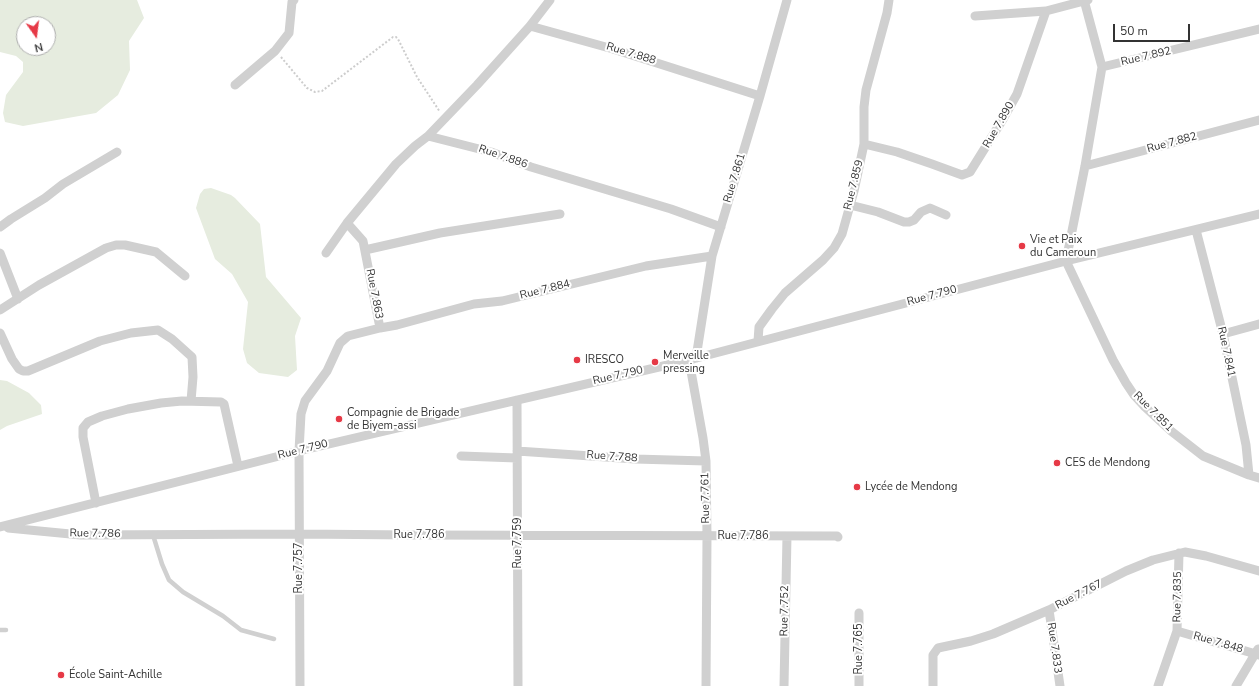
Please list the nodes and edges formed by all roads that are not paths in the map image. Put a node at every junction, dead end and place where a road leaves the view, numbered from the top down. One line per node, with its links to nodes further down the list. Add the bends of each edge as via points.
1 (294, 0): 11 (street, via 289,33 275,51)
2 (548, 0): 8 (street)
3 (787, 0): 12 (street, Rue 7.861)
4 (890, 0): 15 (street, Rue 7.859, via 866,90)
5 (1086, 0): 6 (street); 10 (street)
6 (1046, 11): 7 (street); 15 (street, Rue 7.890, via 1016,94 970,172 962,175 897,152)
7 (975, 16)
8 (530, 26): 12 (street, Rue 7.888, via 613,48); 14 (street)
9 (1259, 29): 10 (street, Rue 7.892)
10 (1102, 67): 17 (street)
11 (235, 84)
12 (760, 96): 24 (street, Rue 7.861)
13 (1259, 120): 17 (street, Rue 7.882)
14 (428, 136): 22 (street, via 396,164); 24 (street, Rue 7.886, via 491,152)
15 (864, 144): 18 (street, Rue 7.859)
16 (117, 152): 23 (street, via 63,184)
17 (1085, 166): 30 (street)
18 (850, 205): 21 (street, via 904,222 914,220 921,212 930,208); 38 (street, Rue 7.859, via 842,234 834,248 785,293 760,327)
19 (560, 214): 26 (street, via 440,233)
20 (1259, 214): 25 (street, Rue 7.790)
21 (946, 215)
22 (347, 223): 26 (street, Rue 7.863, via 363,241); 28 (street)
23 (0, 227)
24 (721, 227): 29 (street, Rue 7.861)
25 (1196, 230): 30 (street, Rue 7.790); 37 (street, Rue 7.841)
26 (365, 250): 35 (street, Rue 7.863)
27 (0, 253): 32 (street)
28 (326, 254)
29 (712, 256): 35 (street, Rue 7.884, via 646,266 502,301 474,304); 39 (street, Rue 7.861)
30 (1066, 261): 38 (street, Rue 7.790); 47 (street, Rue 7.851, via 1113,360 1134,395 1171,431 1203,456)
31 (185, 276): 32 (street, via 156,252 116,245 106,248)
32 (18, 299): 33 (street)
33 (0, 310)
34 (1259, 324): 37 (street)
35 (380, 328): 42 (street, Rue 7.863, via 348,336 340,343 327,371 305,402 301,414)
36 (0, 334): 41 (street, via 12,359 19,368 28,371 100,341 158,330 192,357)
37 (1223, 334): 47 (street, Rue 7.841)
38 (758, 341): 39 (street, Rue 7.790)
39 (692, 359): 40 (street, Rue 7.790); 45 (street, Rue 7.761)
40 (517, 400): 42 (street, Rue 7.790); 43 (street, Rue 7.759)
41 (191, 401): 46 (street, via 216,401 224,404); 49 (street, via 128,409 88,422 83,436)
42 (299, 451): 46 (street, Rue 7.790); 51 (street, Rue 7.757)
43 (517, 454): 44 (street, Rue 7.788); 45 (street, Rue 7.788); 53 (street, Rue 7.759)
44 (460, 456)
45 (706, 461): 54 (street, Rue 7.761)
46 (238, 466): 49 (street, Rue 7.790)
47 (1250, 475): 48 (street, Rue 7.851)
48 (1259, 478)
49 (96, 503): 50 (street, Rue 7.790)
50 (0, 527): 52 (street, Rue 7.786, via 81,535)
51 (299, 534): 52 (street, Rue 7.786); 53 (street, Rue 7.786); 66 (street, Rue 7.757)
52 (153, 535): 64 (lane, via 169,580 241,630)
53 (518, 535): 54 (street, Rue 7.786); 67 (street, Rue 7.759)
54 (707, 536): 55 (street, Rue 7.786); 68 (street, Rue 7.761)
55 (787, 536): 56 (street, Rue 7.786); 69 (street, Rue 7.752)
56 (838, 537)
57 (1179, 553): 58 (street, Rue 7.767, via 1206,556); 59 (street, Rue 7.767, via 1126,571); 63 (street, Rue 7.835)
58 (1259, 571)
59 (1049, 610): 71 (street, Rue 7.767, via 994,634 938,648 933,655); 72 (street, Rue 7.833)
60 (859, 613): 70 (street, Rue 7.765)
61 (0, 630): 62 (lane)
62 (6, 630)
63 (1177, 631): 65 (street, Rue 7.848); 73 (street, Rue 7.835)
64 (274, 639)
65 (1258, 652): 74 (street)
66 (300, 686)
67 (518, 686)
68 (706, 686)
69 (784, 686)
70 (858, 686)
71 (933, 686)
72 (1060, 686)
73 (1158, 686)
74 (1236, 686)

